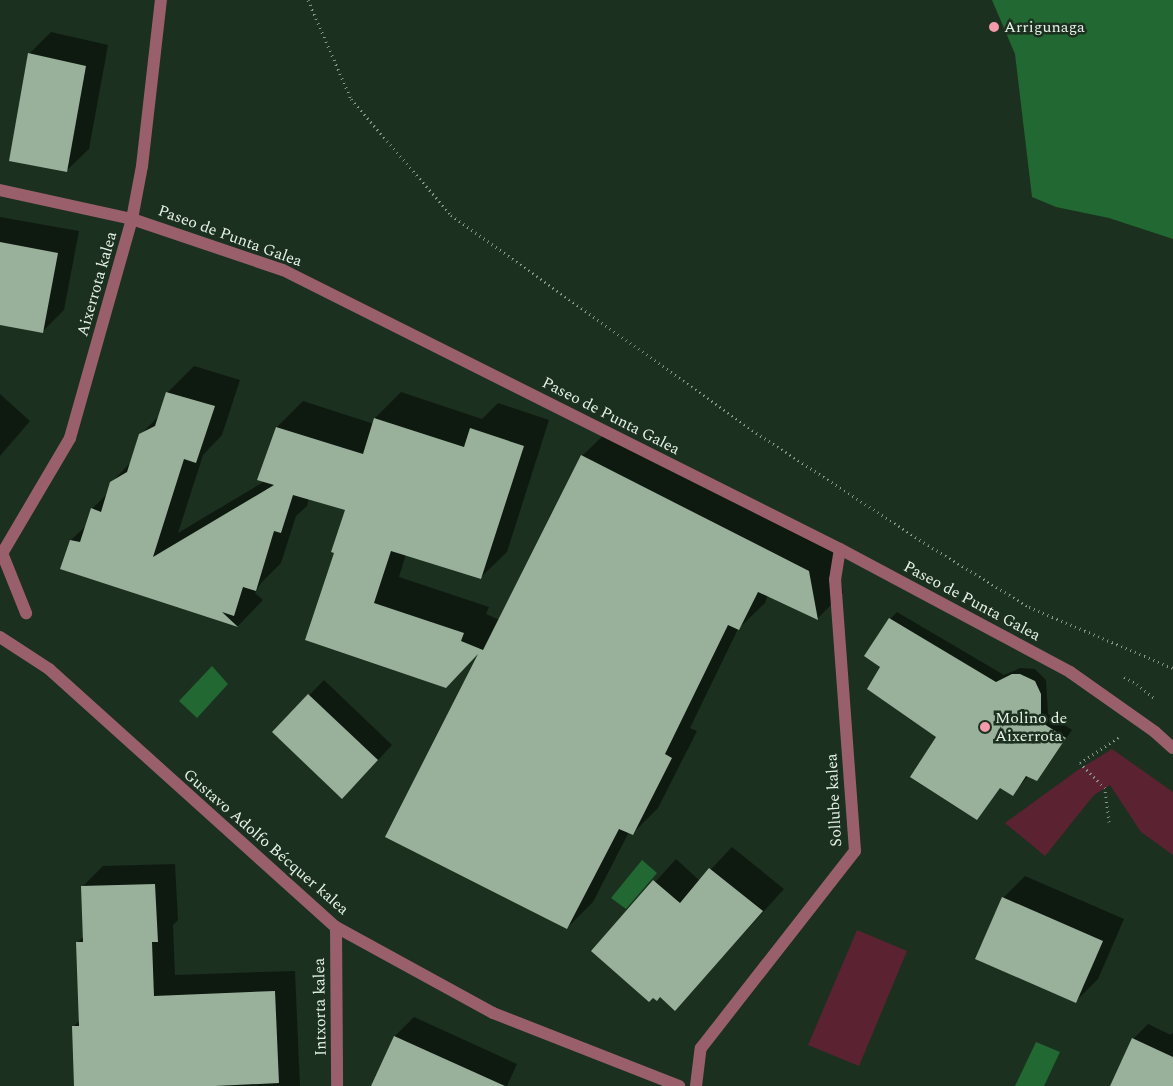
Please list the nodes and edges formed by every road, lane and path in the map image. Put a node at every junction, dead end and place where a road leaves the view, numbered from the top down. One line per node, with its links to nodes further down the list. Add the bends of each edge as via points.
1 (161, 0): 4 (street, Aixerrota kalea, via 142,166)
2 (308, 0): 9 (path, via 351,99 451,215 752,430 928,546 1030,607)
3 (0, 190): 4 (street, Paseo de Punta Galea)
4 (132, 219): 5 (street, Paseo de Punta Galea, via 283,270); 6 (street, Aixerrota kalea, via 70,438)
5 (840, 550): 10 (street, Paseo de Punta Galea, via 1070,672); 16 (street, Sollube kalea, via 836,580 855,851 701,1048)
6 (1, 555): 7 (street)
7 (26, 613)
8 (0, 637): 13 (street, Gustavo Adolfo Bécquer kalea, via 49,669)
9 (1173, 668)
10 (1141, 722): 11 (street, Paseo de Punta Galea); 12 (path, via 1080,763 1105,788)
11 (1173, 748)
12 (1109, 822)
13 (336, 927): 14 (street, Intxorta kalea); 15 (street, Gustavo Adolfo Bécquer kalea, via 493,1013)
14 (337, 1086)
15 (679, 1086)
16 (696, 1086)

